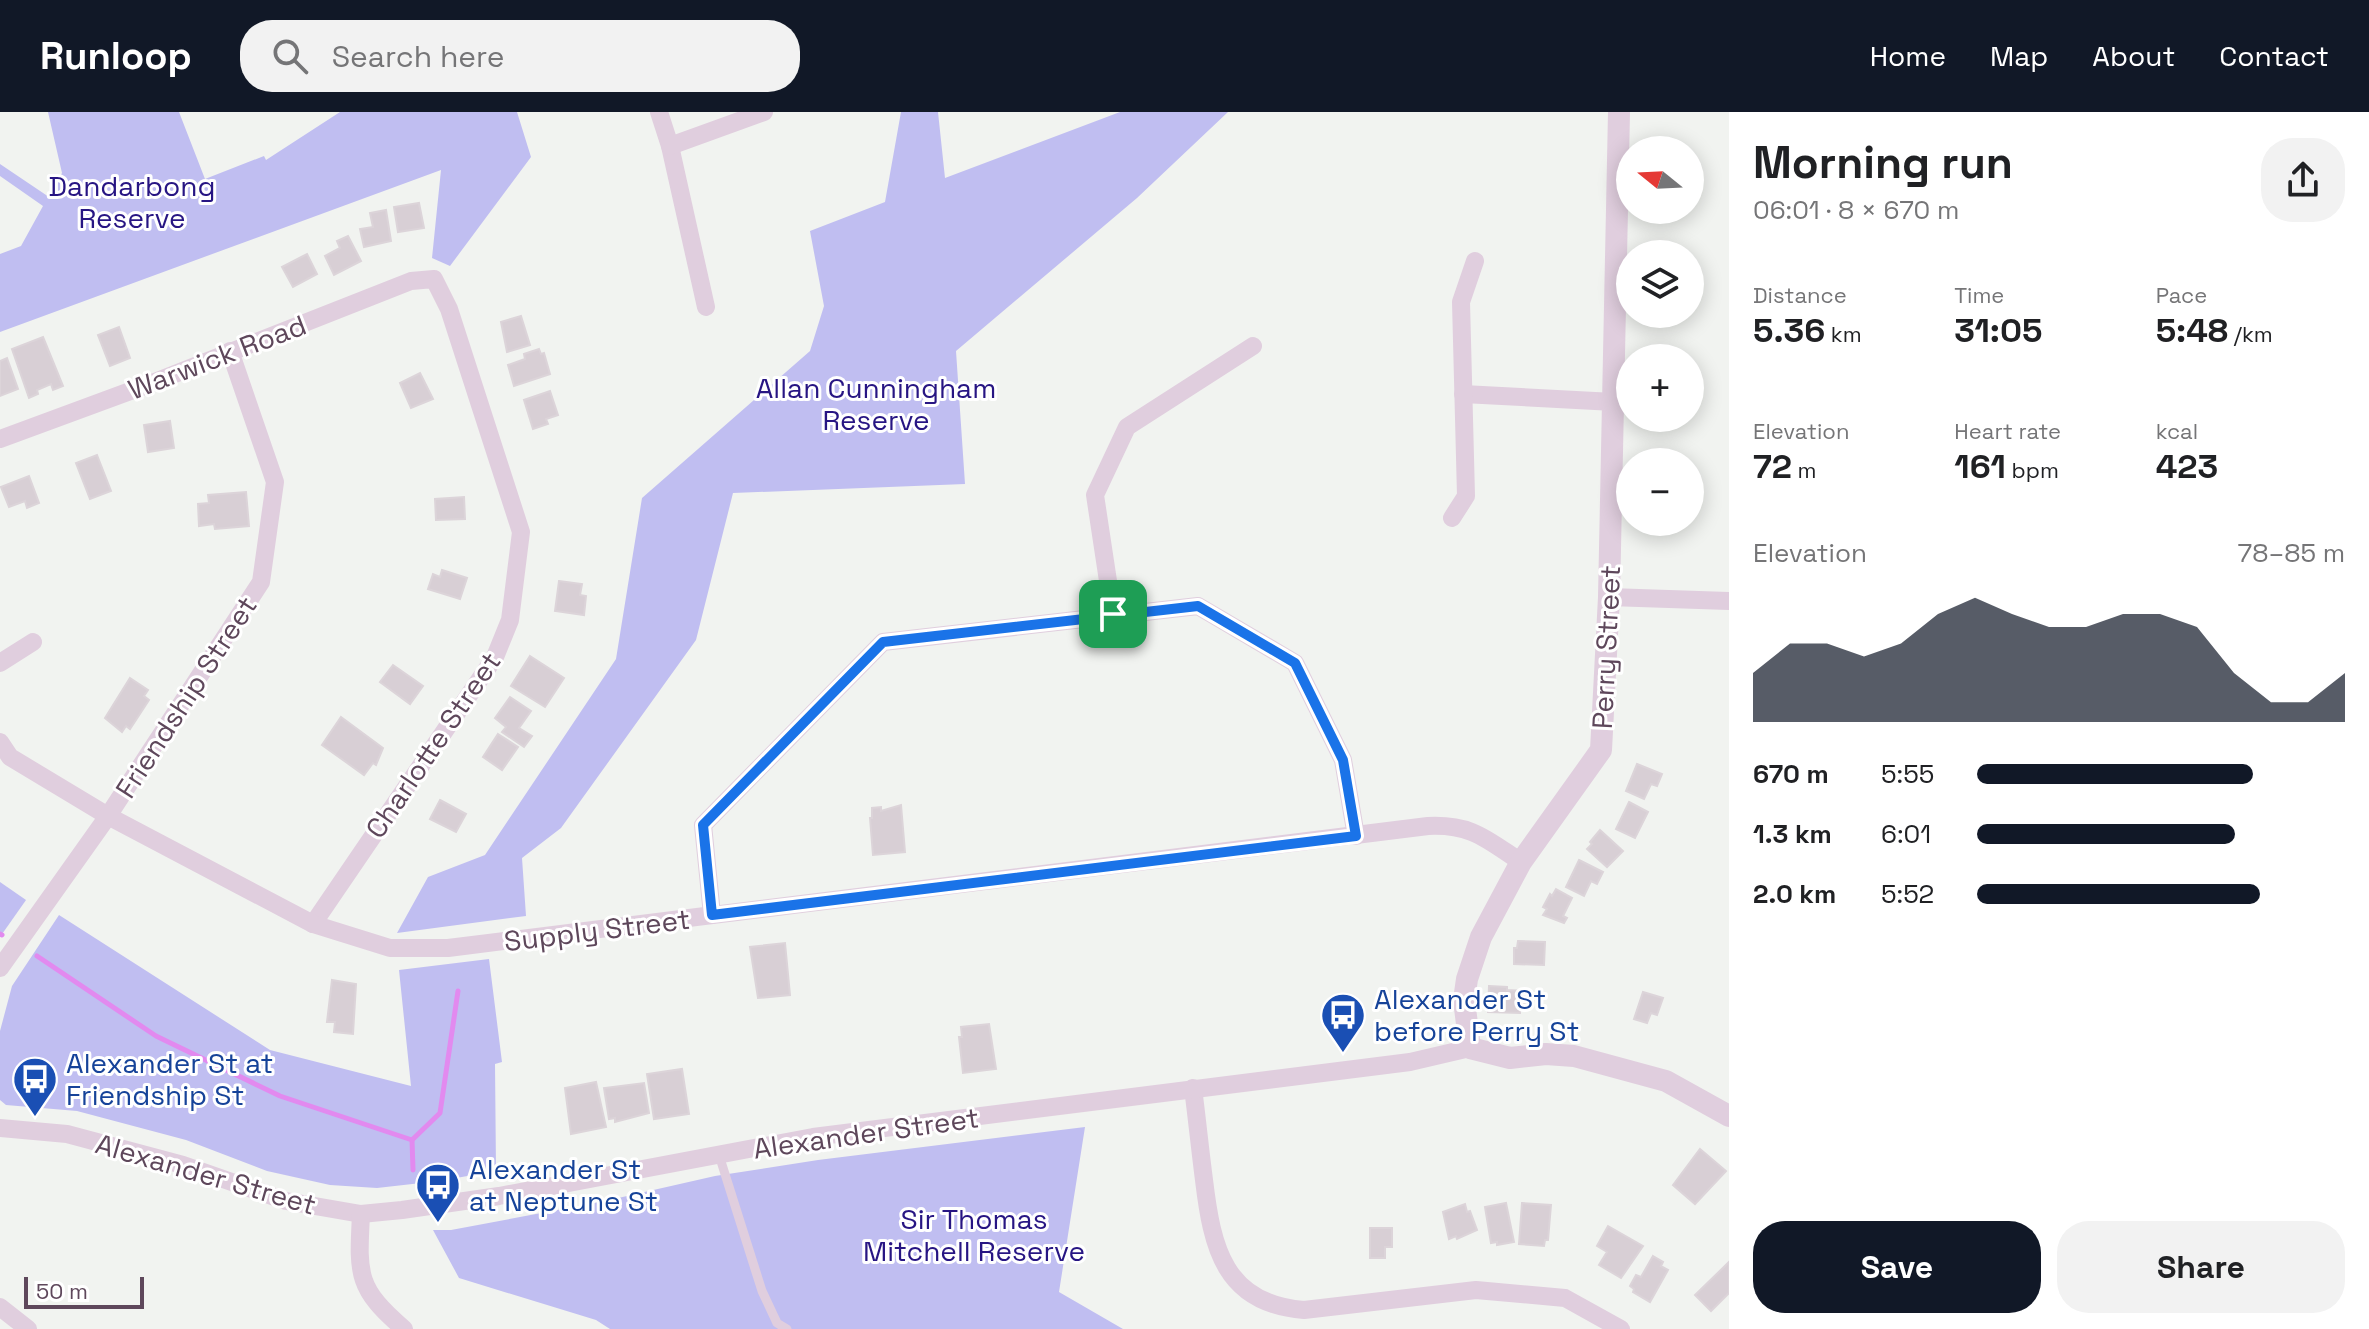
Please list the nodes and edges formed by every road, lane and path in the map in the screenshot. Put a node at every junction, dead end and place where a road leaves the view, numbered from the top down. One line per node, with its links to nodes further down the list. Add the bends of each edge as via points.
1 (659, 112): 4 (street)
2 (764, 112): 4 (street)
3 (1619, 112): 11 (street, Perry Street)
4 (670, 146): 7 (street)
5 (1475, 261): 10 (street, via 1461,302)
6 (434, 279): 9 (street, Warwick Road, via 411,281); 24 (street, Charlotte Street, via 449,309 521,532 510,620 495,657)
7 (706, 307)
8 (1253, 346): 16 (street, via 1127,427 1095,495)
9 (230, 351): 12 (street, Warwick Road); 20 (street, Friendship Street, via 275,482 261,582)
10 (1463, 394): 11 (street); 13 (street, via 1466,496)
11 (1614, 402): 14 (street, Perry Street)
12 (0, 439)
13 (1452, 518)
14 (1609, 597): 15 (street); 22 (street, Perry Street, via 1601,750)
15 (1729, 601)
16 (1113, 614): 21 (street, via 1198,606 1295,663 1343,760); 23 (street, via 883,642 703,825)
17 (33, 642): 18 (street)
18 (0, 663)
19 (0, 742): 20 (street, Supply Street, via 10,757)
20 (108, 816): 24 (street, Supply Street); 25 (street, Friendship Street)
21 (1356, 836): 22 (street, Supply Street, via 1447,825 1470,829); 23 (street, Supply Street)
22 (1521, 862): 26 (street, Perry Street, via 1493,911 1467,979 1464,1012)
23 (712, 915): 24 (street, Supply Street, via 446,948 390,948)
24 (313, 924)
25 (0, 968)
26 (1470, 1048): 27 (street, Alexander Street, via 1410,1062); 28 (street, Alexander Street, via 1510,1058 1574,1056 1666,1081)
27 (1193, 1088): 30 (street, Alexander Street, via 813,1137); 37 (street, via 1216,1247 1232,1276 1258,1298 1304,1310 1476,1290 1554,1296 1578,1303)
28 (1729, 1116)
29 (0, 1128): 31 (street, Alexander Street, via 67,1134 183,1165 286,1201)
30 (719, 1155): 31 (street, Alexander Street, via 499,1196); 33 (lane, via 762,1291)
31 (361, 1214): 35 (street, via 360,1266 366,1287 378,1307)
32 (0, 1307): 34 (street)
33 (779, 1326): 36 (lane)
34 (28, 1329)
35 (404, 1329)
36 (787, 1329)
37 (1621, 1329)

